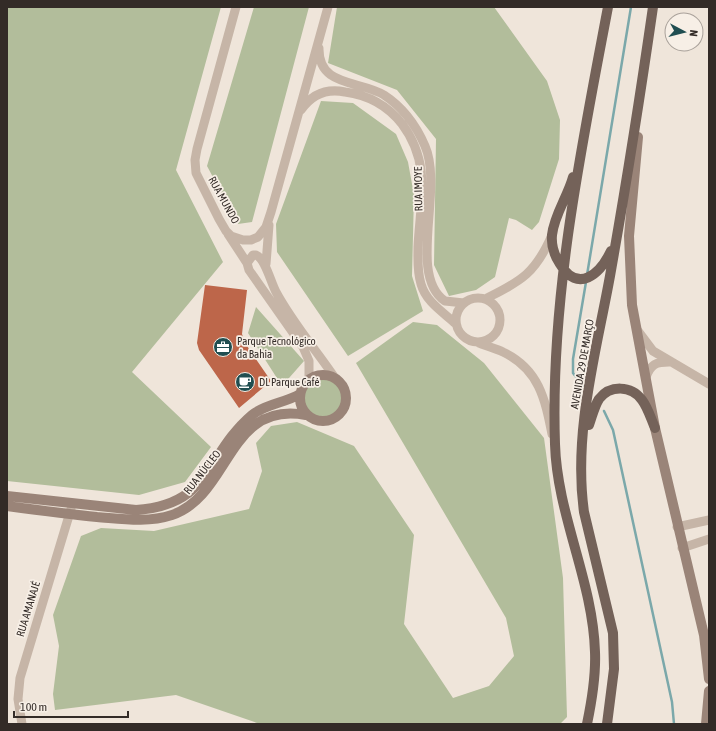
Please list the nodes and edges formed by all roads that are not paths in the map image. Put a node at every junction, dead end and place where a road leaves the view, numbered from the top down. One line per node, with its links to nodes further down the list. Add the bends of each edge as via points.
1 (236, 7): 10 (street, RUA MUNDO, via 195,160 196,172)
2 (328, 7): 5 (street, RUA MUNDO)
3 (608, 7): 8 (main road, AVENIDA 29 DE MARÇO)
4 (653, 7): 6 (main road, AVENIDA 29 DE MARÇO)
5 (319, 36): 7 (street, RUA MUNDO); 17 (street, RUA IMOYE, via 319,57 325,70 340,80 384,96 404,112 420,134 426,149 431,180 428,279 433,290 444,301)
6 (644, 73): 12 (main road, AVENIDA 29 DE MARÇO); 19 (street, via 629,236 632,305)
7 (299, 113): 9 (street, RUA MUNDO); 18 (street, RUA IMOYE, via 317,94 332,90 356,93 380,104 404,127 416,146 423,177 417,268 421,286 432,304)
8 (587, 121): 11 (main road, via 571,186); 15 (main road, AVENIDA 29 DE MARÇO)
9 (271, 212): 10 (street, RUA MUNDO, via 266,227 258,237 251,240 238,239); 14 (street)
10 (226, 231): 13 (street)
11 (552, 234): 15 (main road, via 554,255); 16 (street, via 537,265 526,276)
12 (616, 240): 15 (main road, via 602,267 591,277 581,280); 30 (main road, AVENIDA 29 DE MARÇO)
13 (248, 263): 14 (street, via 253,255 259,255); 24 (street, via 249,270 303,347 309,361)
14 (266, 269): 23 (street, via 283,303)
15 (566, 273): 29 (main road, AVENIDA 29 DE MARÇO, via 554,386)
16 (487, 298): 17 (street, via 476,298); 20 (street, via 498,312 499,326 490,338)
17 (464, 303): 18 (street, via 457,312)
18 (456, 324): 20 (street, via 463,337)
19 (638, 331): 21 (street, via 653,351); 22 (street)
20 (477, 342): 29 (street, via 502,351 530,372 543,394)
21 (669, 362): 22 (street, via 655,363); 25 (street)
22 (646, 377): 28 (street)
23 (335, 378): 24 (street, via 322,375); 27 (street, via 346,394 340,415 321,422)
24 (309, 379): 26 (street)
25 (709, 384)
26 (300, 394): 27 (street, via 301,408); 32 (street, RUA NÚCLEO, via 254,413 238,430 196,488 169,504 154,509 136,510)
27 (306, 415): 34 (street, RUA NÚCLEO, via 279,414 261,420 242,438 201,495 184,510 140,521)
28 (655, 428): 30 (main road, via 641,398 630,390 615,389 599,400); 36 (street)
29 (555, 447): 42 (main road, AVENIDA 29 DE MARÇO, via 561,500 592,622 595,676)
30 (581, 450): 43 (main road, AVENIDA 29 DE MARÇO, via 581,492 584,512 613,633 614,669)
31 (7, 496): 32 (street, RUA NÚCLEO)
32 (72, 503): 34 (street, RUA AMANAJÉ)
33 (7, 506): 34 (street, RUA NÚCLEO)
34 (69, 514): 41 (street, RUA AMANAJÉ, via 20,678 18,699)
35 (709, 520): 36 (street)
36 (677, 528): 38 (street)
37 (709, 539): 38 (street)
38 (682, 548): 39 (street, via 704,635)
39 (709, 679)
40 (709, 691): 44 (street)
41 (22, 724)
42 (587, 724)
43 (607, 724)
44 (706, 724)

